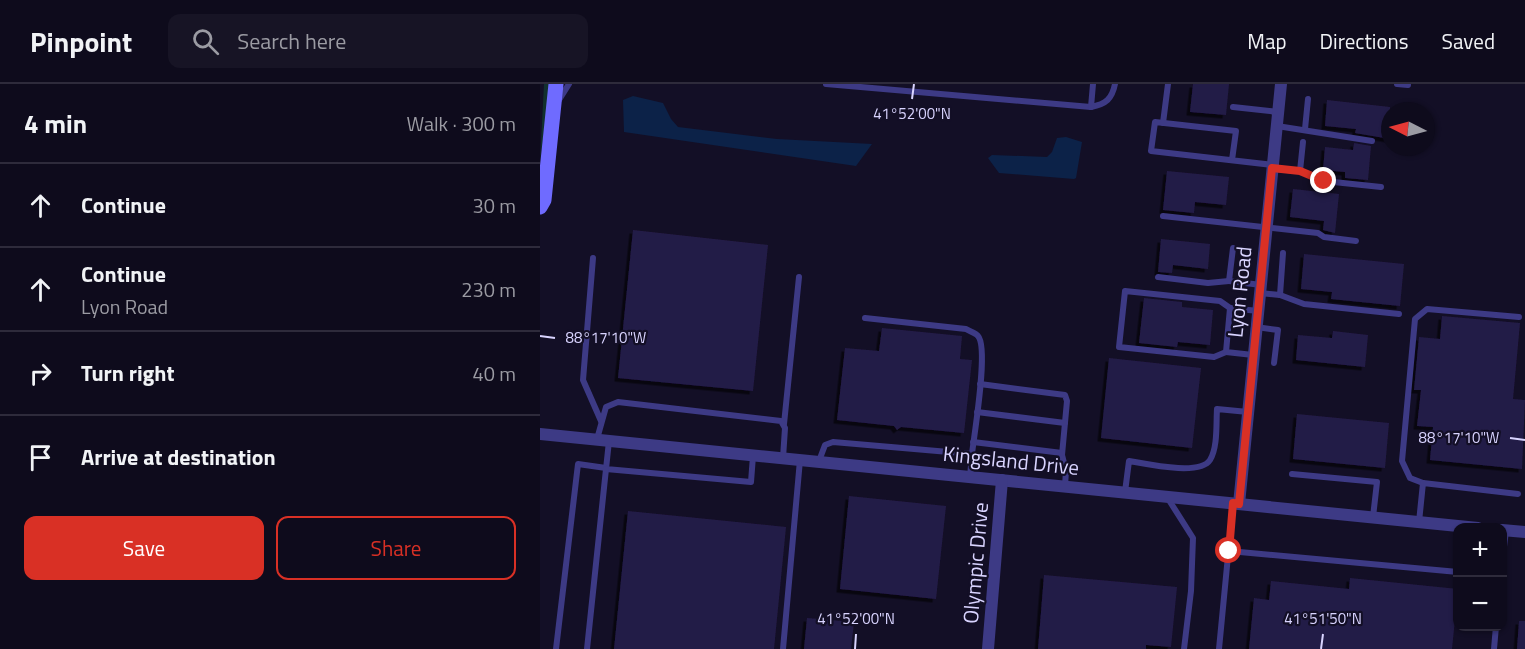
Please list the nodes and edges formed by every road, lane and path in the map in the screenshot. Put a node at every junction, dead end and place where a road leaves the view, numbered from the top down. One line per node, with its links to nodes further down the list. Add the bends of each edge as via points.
1 (556, 84): 13 (main road)
2 (569, 84): 13 (lane)
3 (826, 84): 11 (lane)
4 (1093, 84): 11 (lane)
5 (1114, 84): 11 (lane, via 1113,95 1103,105)
6 (1168, 84): 15 (lane)
7 (1278, 84): 14 (street, Lyon Road)
8 (1397, 84): 9 (lane)
9 (1408, 85)
10 (1308, 99): 17 (lane)
11 (1091, 107)
12 (1233, 107): 14 (lane)
13 (554, 109): 24 (main road)
14 (1278, 112): 16 (street, Lyon Road)
15 (1163, 123): 20 (lane, via 1236,131); 20 (lane, via 1155,122 1151,151)
16 (1276, 126): 17 (lane); 21 (street, Lyon Road)
17 (1305, 129): 18 (lane, via 1319,130 1326,136)
18 (1371, 141)
19 (1303, 142): 22 (lane)
20 (1232, 160): 21 (lane)
21 (1272, 167): 22 (lane); 26 (street, Lyon Road)
22 (1300, 171): 23 (lane, via 1324,181)
23 (1381, 187)
24 (540, 207)
25 (1163, 216): 26 (lane)
26 (1266, 228): 27 (lane); 34 (street, Lyon Road)
27 (1356, 241)
28 (1233, 248): 33 (lane)
29 (1283, 253): 35 (lane)
30 (592, 258): 48 (lane, via 583,380)
31 (800, 277): 50 (lane)
32 (1158, 277): 33 (lane, via 1208,283)
33 (1229, 281): 34 (lane)
34 (1260, 289): 35 (lane); 37 (street, Lyon Road)
35 (1280, 295): 38 (lane, via 1304,304)
36 (1230, 308): 37 (lane); 42 (lane); 42 (lane, via 1220,301 1125,291 1119,347 1214,357)
37 (1258, 311): 41 (street, Lyon Road)
38 (1398, 314)
39 (1519, 317): 64 (lane, via 1427,309 1415,319 1402,461 1410,478)
40 (865, 318): 45 (lane, via 966,329 978,336 982,346)
41 (1256, 327): 43 (street, Lyon Road); 44 (lane, via 1278,330)
42 (1226, 352): 43 (lane)
43 (1253, 355): 47 (street, Lyon Road)
44 (1274, 363)
45 (980, 384): 46 (lane); 49 (lane, via 1062,393 1067,398)
46 (977, 412): 49 (lane); 53 (lane)
47 (1248, 412): 66 (lane, via 1217,409 1213,452 1202,467 1129,462); 69 (street, Lyon Road)
48 (601, 421): 50 (lane, via 606,407 618,402); 52 (lane)
49 (1065, 423): 54 (lane)
50 (784, 424): 57 (lane)
51 (540, 434): 52 (street, Kingsland Drive)
52 (603, 440): 56 (street, Kingsland Drive); 60 (lane)
53 (973, 442): 54 (lane); 55 (lane)
54 (1062, 453): 65 (lane)
55 (972, 454): 59 (lane, via 833,442 825,445); 62 (lane)
56 (753, 455): 57 (street, Kingsland Drive); 60 (lane, via 751,482)
57 (783, 458): 58 (street, Kingsland Drive)
58 (800, 460): 59 (street, Kingsland Drive); 80 (lane)
59 (819, 462): 62 (street, Kingsland Drive)
60 (606, 469): 78 (lane, via 578,464); 79 (lane)
61 (1292, 474): 70 (lane, via 1377,482)
62 (970, 477): 63 (street, Kingsland Drive)
63 (1002, 480): 65 (street, Kingsland Drive); 81 (street, Olympic Drive)
64 (1423, 483): 67 (lane); 71 (lane)
65 (1065, 486): 66 (street, Kingsland Drive)
66 (1125, 492): 68 (street, Kingsland Drive)
67 (1518, 494)
68 (1167, 496): 69 (street, Kingsland Drive); 82 (lane, via 1193,538)
69 (1236, 503): 70 (street, Kingsland Drive); 75 (lane)
70 (1373, 517): 71 (street, Kingsland Drive)
71 (1419, 522): 72 (street, Kingsland Drive)
72 (1453, 525)
73 (1507, 530): 74 (street)
74 (1525, 532)
75 (1229, 551): 76 (lane); 83 (lane)
76 (1453, 572)
77 (1496, 631): 84 (lane)
78 (556, 649)
79 (587, 649)
80 (783, 649)
81 (988, 649)
82 (1184, 649)
83 (1219, 649)
84 (1494, 649)

